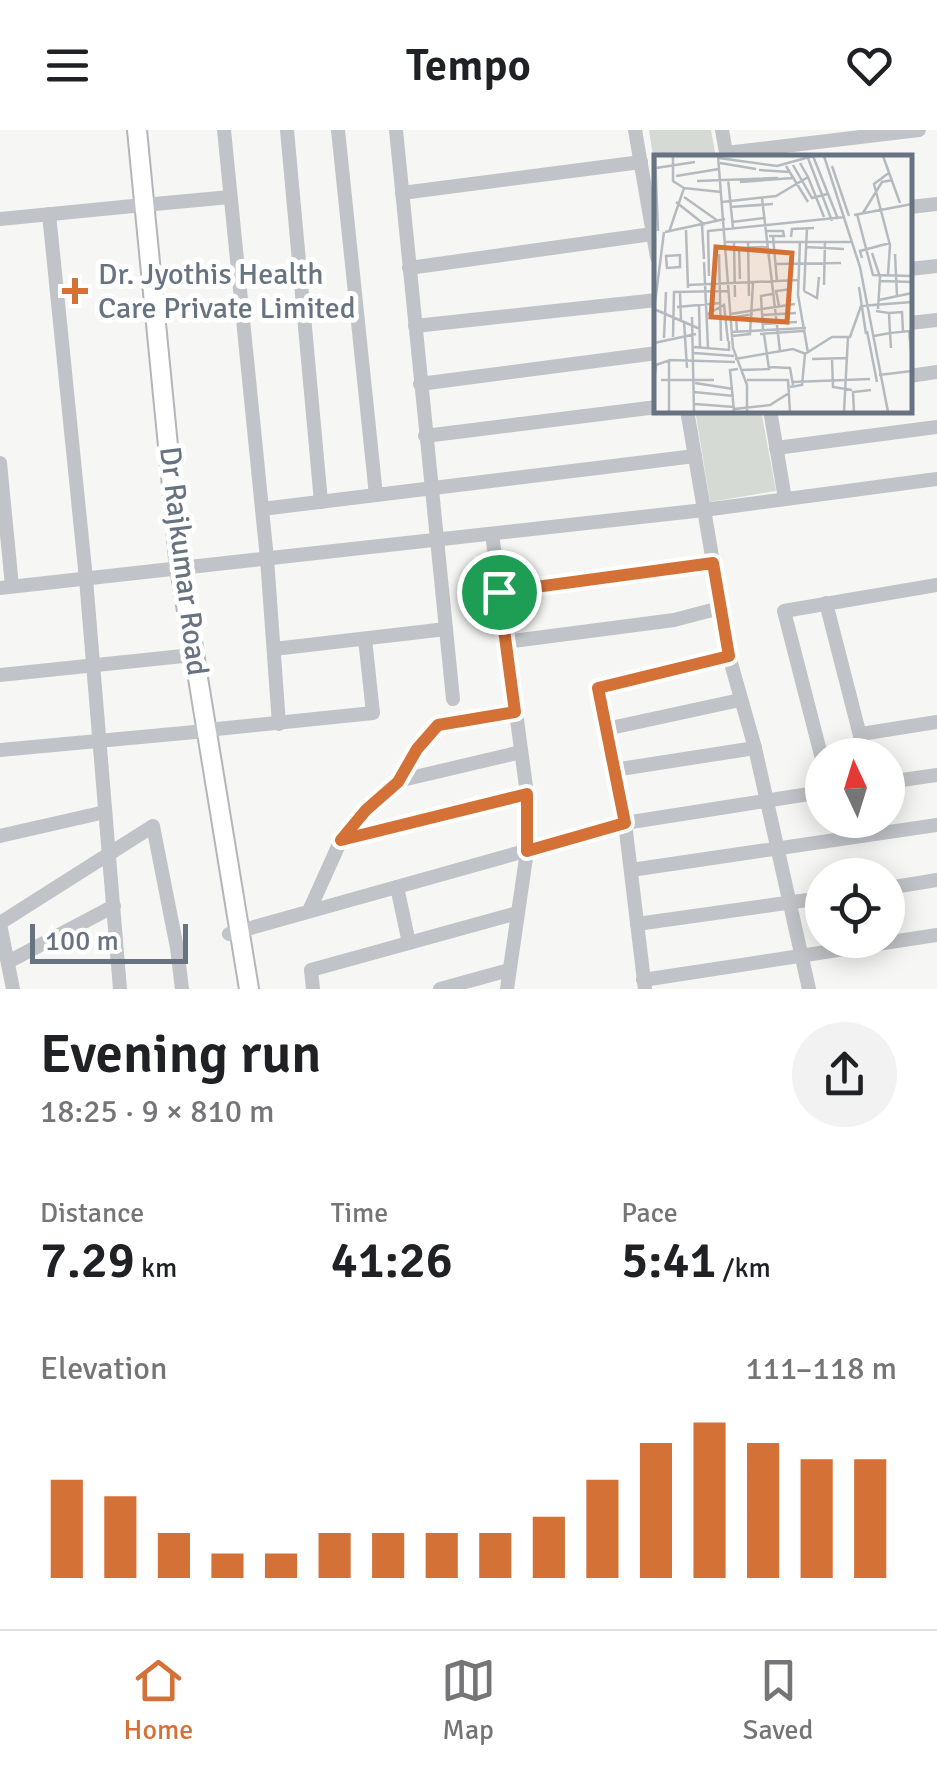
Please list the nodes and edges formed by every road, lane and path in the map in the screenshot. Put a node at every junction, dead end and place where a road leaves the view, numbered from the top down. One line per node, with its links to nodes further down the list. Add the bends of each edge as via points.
1 (126, 130): 15 (main road, Dr Rajkumar Road)
2 (137, 130): 15 (main road, Dr Rajkumar Road)
3 (224, 130): 13 (street)
4 (287, 130): 45 (street)
5 (338, 130): 43 (street)
6 (396, 130): 12 (street)
7 (635, 130): 11 (street)
8 (722, 130): 10 (street)
9 (919, 130): 10 (street)
10 (726, 155)
11 (641, 162): 12 (street); 19 (street)
12 (402, 194): 22 (street)
13 (230, 197): 15 (street); 46 (street)
14 (937, 204): 16 (street)
15 (139, 205): 17 (street); 52 (main road, Dr Rajkumar Road)
16 (912, 207)
17 (50, 214): 18 (street); 53 (street)
18 (0, 219)
19 (652, 234): 20 (street); 22 (street)
20 (654, 244)
21 (937, 266): 23 (street)
22 (409, 268): 27 (street)
23 (912, 268)
24 (654, 300): 27 (street)
25 (937, 320): 26 (street)
26 (912, 323)
27 (415, 326): 31 (street)
28 (654, 352): 31 (street)
29 (937, 372): 30 (street)
30 (912, 376)
31 (420, 384): 36 (street)
32 (654, 407): 36 (street)
33 (687, 412): 38 (street)
34 (770, 412): 37 (street)
35 (937, 428): 37 (street)
36 (425, 436): 42 (street)
37 (776, 448): 44 (street)
38 (694, 456): 42 (street); 47 (street)
39 (0, 463): 41 (street)
40 (937, 479): 44 (street)
41 (1, 483): 55 (street)
42 (430, 488): 43 (street); 49 (street)
43 (376, 495): 45 (street)
44 (785, 499): 47 (street)
45 (321, 502): 46 (street)
46 (262, 509): 50 (street)
47 (704, 510): 48 (street); 51 (street)
48 (492, 534): 49 (street); 56 (street)
49 (436, 540): 50 (street); 59 (street)
50 (267, 559): 52 (street); 62 (street)
51 (713, 563): 56 (street); 58 (street)
52 (175, 569): 53 (street); 63 (main road, Dr Rajkumar Road); 73 (main road, Dr Rajkumar Road)
53 (86, 579): 55 (street); 65 (street)
54 (937, 585): 57 (street)
55 (6, 587)
56 (499, 592): 61 (street)
57 (826, 603): 74 (street); 75 (street, via 784,611)
58 (720, 608): 61 (street); 64 (street)
59 (446, 630): 60 (street); 67 (street)
60 (365, 639): 62 (street); 71 (street, via 372,713)
61 (505, 642): 69 (street)
62 (274, 649): 71 (street)
63 (183, 656): 65 (street); 73 (main road, Dr Rajkumar Road)
64 (729, 656): 68 (street); 72 (street, via 598,688)
65 (92, 666): 66 (street); 77 (street)
66 (0, 675)
67 (453, 699)
68 (740, 700): 72 (street); 78 (street)
69 (515, 712): 80 (street); 84 (street, via 438,725)
70 (937, 722): 74 (street)
71 (280, 724): 73 (street)
72 (606, 728): 81 (street)
73 (201, 731): 77 (street); 107 (main road, Dr Rajkumar Road)
74 (861, 734): 76 (street)
75 (817, 738)
76 (862, 738)
77 (98, 741): 79 (street); 88 (street)
78 (755, 748): 81 (street); 87 (street)
79 (0, 750)
80 (521, 752): 84 (street); 85 (street)
81 (614, 770): 89 (street)
82 (937, 775): 83 (street)
83 (905, 780)
84 (398, 782): 92 (street)
85 (527, 794): 92 (street); 94 (street)
86 (805, 794): 87 (street)
87 (766, 800): 89 (street); 93 (street)
88 (105, 812): 91 (street); 95 (street)
89 (625, 823): 94 (street); 96 (street)
90 (937, 824): 93 (street)
91 (0, 836)
92 (341, 840): 103 (street)
93 (778, 848): 96 (street); 101 (street)
94 (527, 851): 99 (street); 104 (street)
95 (109, 852): 102 (street); 105 (street); 116 (street, via 153,826)
96 (630, 870): 106 (street)
97 (937, 880): 98 (street)
98 (905, 885)
99 (397, 887): 103 (street); 109 (street)
100 (805, 900): 101 (street)
101 (790, 902): 106 (street); 110 (street)
102 (114, 906): 111 (street); 114 (street)
103 (309, 911): 107 (street)
104 (518, 913): 109 (street); 112 (street)
105 (0, 923): 111 (street)
106 (637, 924): 113 (street)
107 (235, 932): 117 (main road, Dr Rajkumar Road); 118 (main road, Dr Rajkumar Road)
108 (937, 936): 110 (street)
109 (409, 943): 119 (street, via 311,970)
110 (802, 955): 113 (street); 122 (street)
111 (8, 962): 115 (street)
112 (509, 970): 120 (street); 121 (street)
113 (644, 984)
114 (115, 987)
115 (14, 989)
116 (182, 989)
117 (238, 989)
118 (250, 989)
119 (313, 989)
120 (440, 989)
121 (507, 989)
122 (809, 989)

